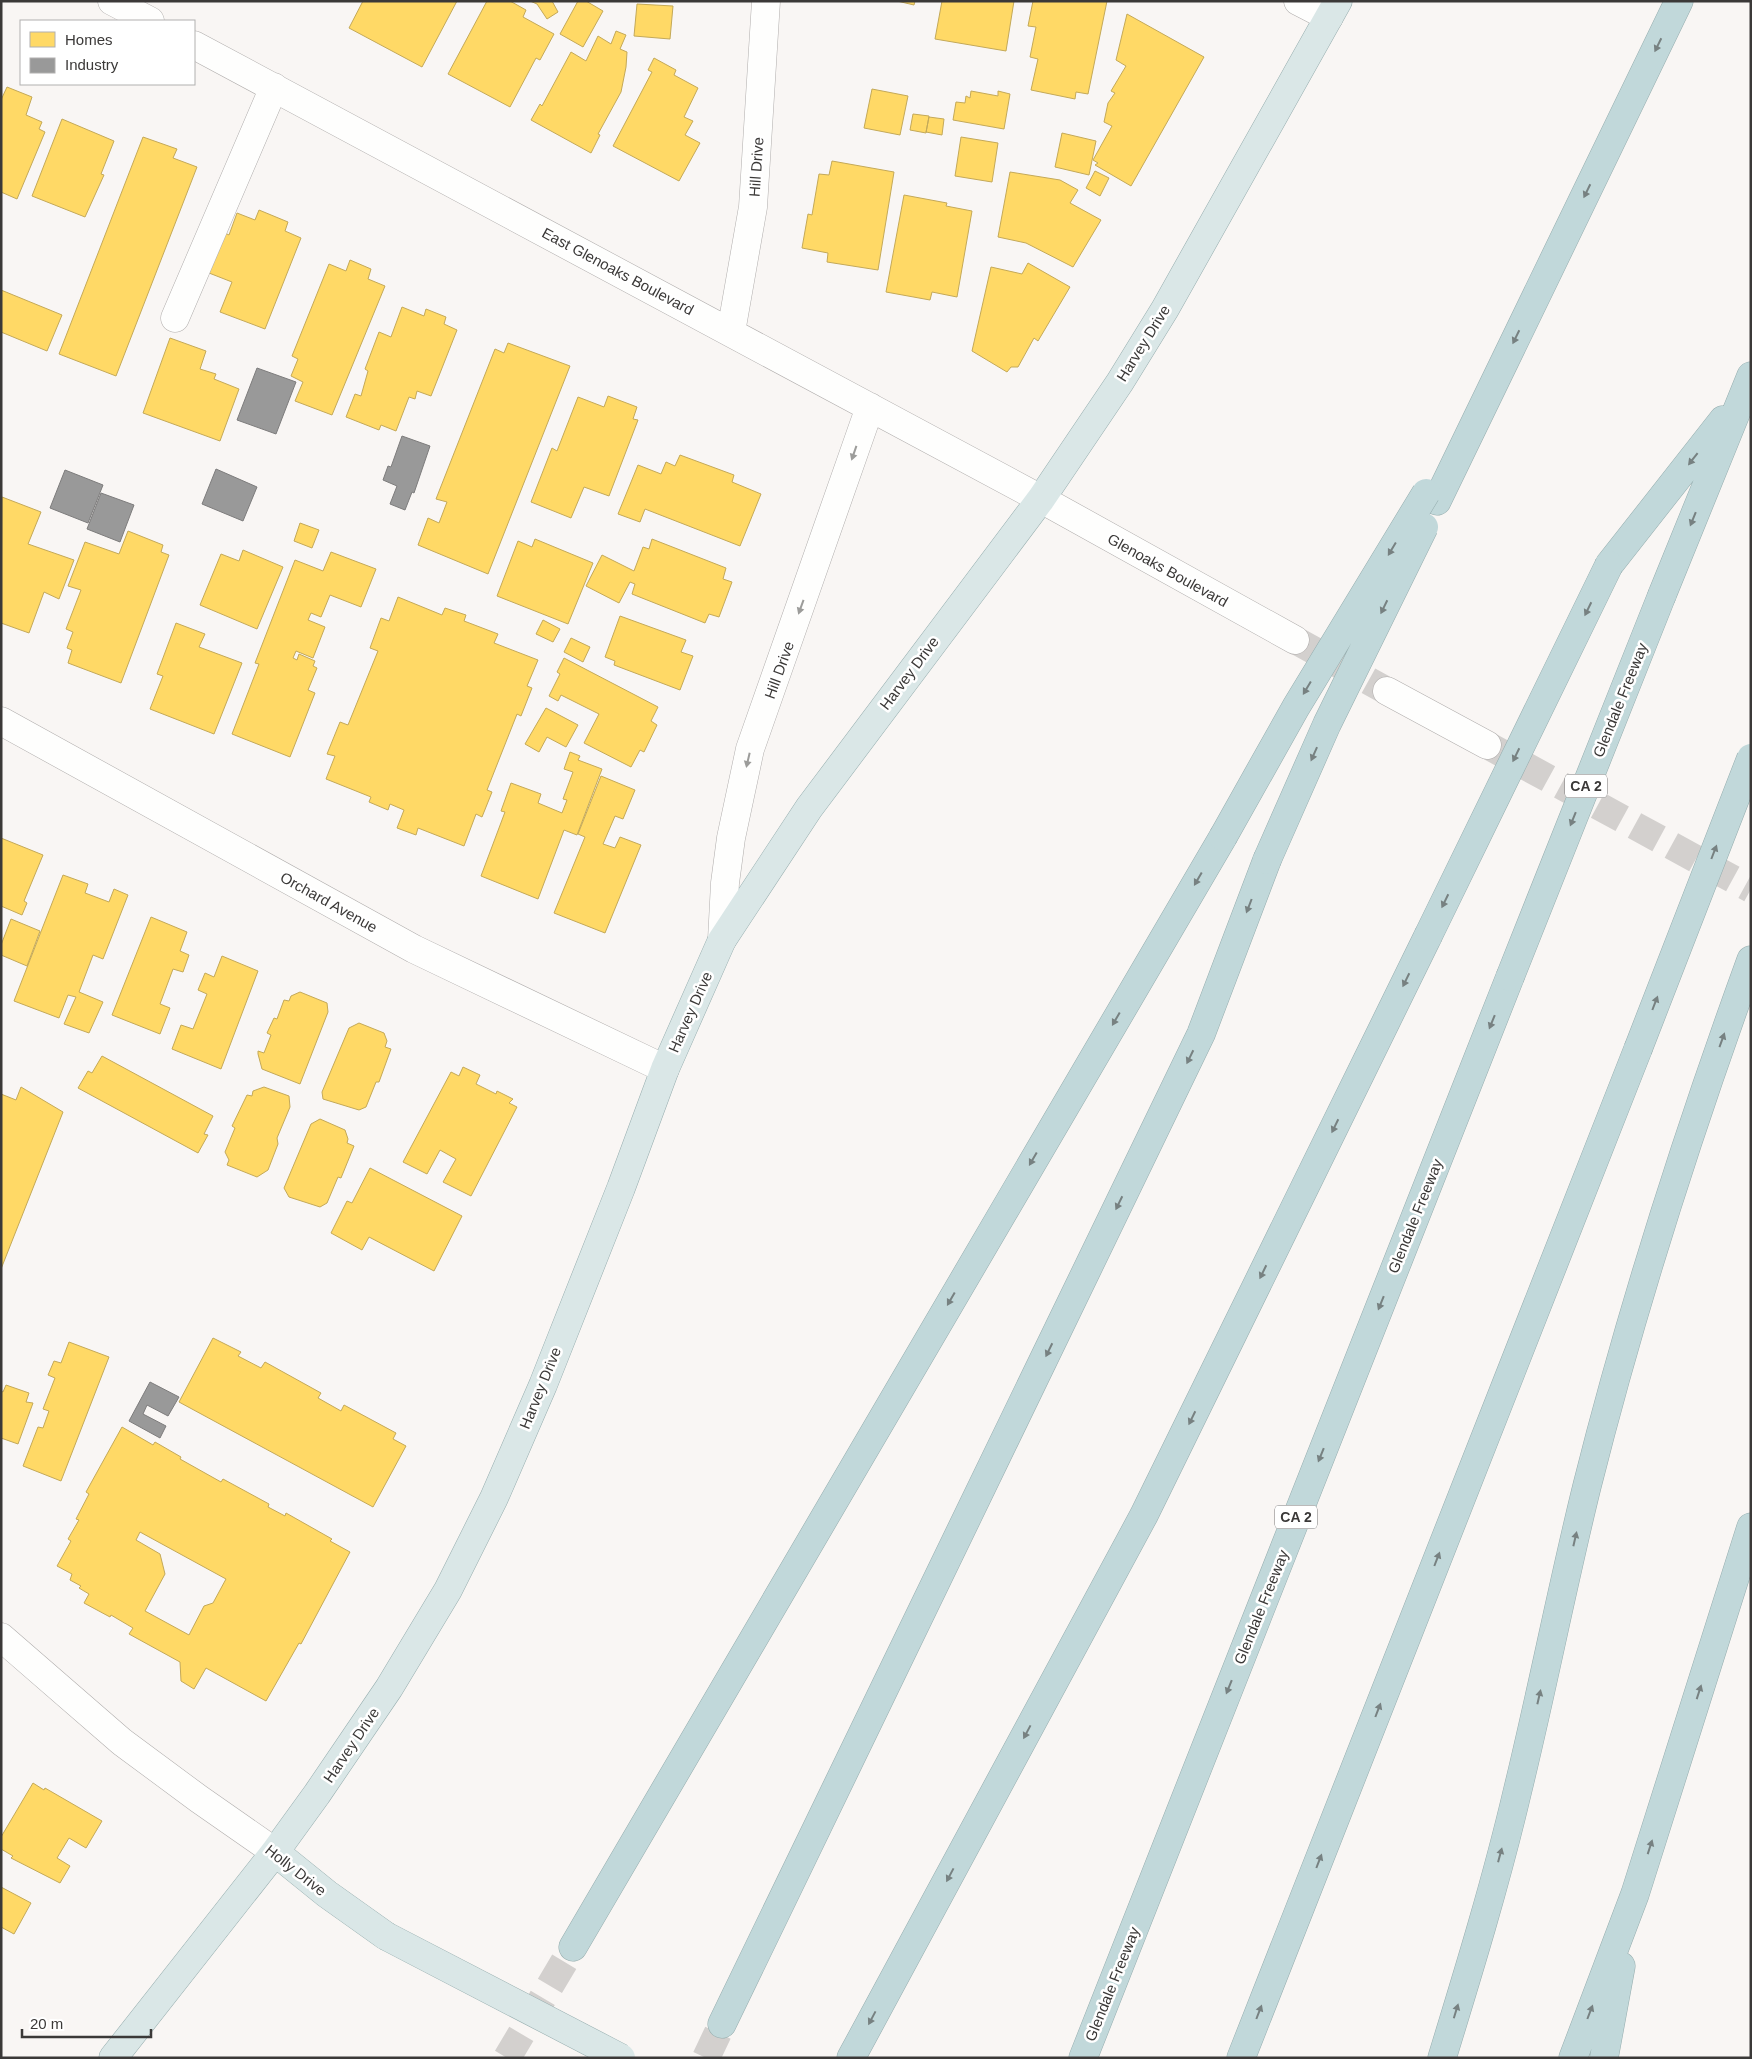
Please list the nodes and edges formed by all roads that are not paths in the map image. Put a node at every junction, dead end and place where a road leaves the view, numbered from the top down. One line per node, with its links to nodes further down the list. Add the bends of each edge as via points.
1 (112, 1): 6 (street)
2 (766, 1): 10 (street, Hill Drive, via 753,207)
3 (1298, 1): 5 (street)
4 (1679, 1): 13 (highway, one-way to 13, via 1495,380)
5 (1334, 9): 14 (main road, Harvey Drive, via 1165,309)
6 (148, 20)
7 (195, 45): 8 (street, East Glenoaks Boulevard)
8 (274, 87): 9 (street); 10 (street, East Glenoaks Boulevard)
9 (175, 318)
10 (731, 332): 12 (street, East Glenoaks Boulevard)
11 (1748, 384): 31 (highway, one-way to 31, bridge, via 1609,565 1144,1515); 32 (highway, Glendale Freeway / CA 2, one-way to 32, bridge)
12 (870, 407): 14 (street, East Glenoaks Boulevard); 20 (street, Hill Drive, one-way to 20, via 750,749 731,838)
13 (1431, 497): 27 (highway, one-way to 27, bridge, via 1296,707); 28 (highway, one-way to 28, bridge, via 1267,860 1201,1034)
14 (1041, 499): 15 (street, Glenoaks Boulevard); 20 (main road, Harvey Drive, via 809,808)
15 (1295, 640)
16 (1387, 691): 18 (street)
17 (1, 722): 22 (street, Orchard Avenue, via 414,949)
18 (1487, 745)
19 (1751, 758): 33 (highway, one-way to 19, bridge)
20 (722, 940): 22 (main road, Harvey Drive)
21 (1751, 960): 34 (highway, one-way to 21, via 1517,1796 1595,1457 1639,1294 1705,1086)
22 (665, 1069): 25 (main road, Harvey Drive, via 543,1385 490,1506 448,1590 389,1688)
23 (1751, 1527): 26 (highway, one-way to 23)
24 (1, 1637): 25 (street, Holly Drive, via 122,1742)
25 (275, 1852): 29 (main road, Harvey Drive); 30 (main road, Holly Drive, bridge, via 386,1936)
26 (1635, 1894): 35 (highway, one-way to 26); 36 (highway)
27 (573, 1947)
28 (722, 2024)
29 (113, 2058)
30 (620, 2058)
31 (851, 2058)
32 (1083, 2058)
33 (1241, 2058)
34 (1442, 2058)
35 (1573, 2058)
36 (1604, 2058)

